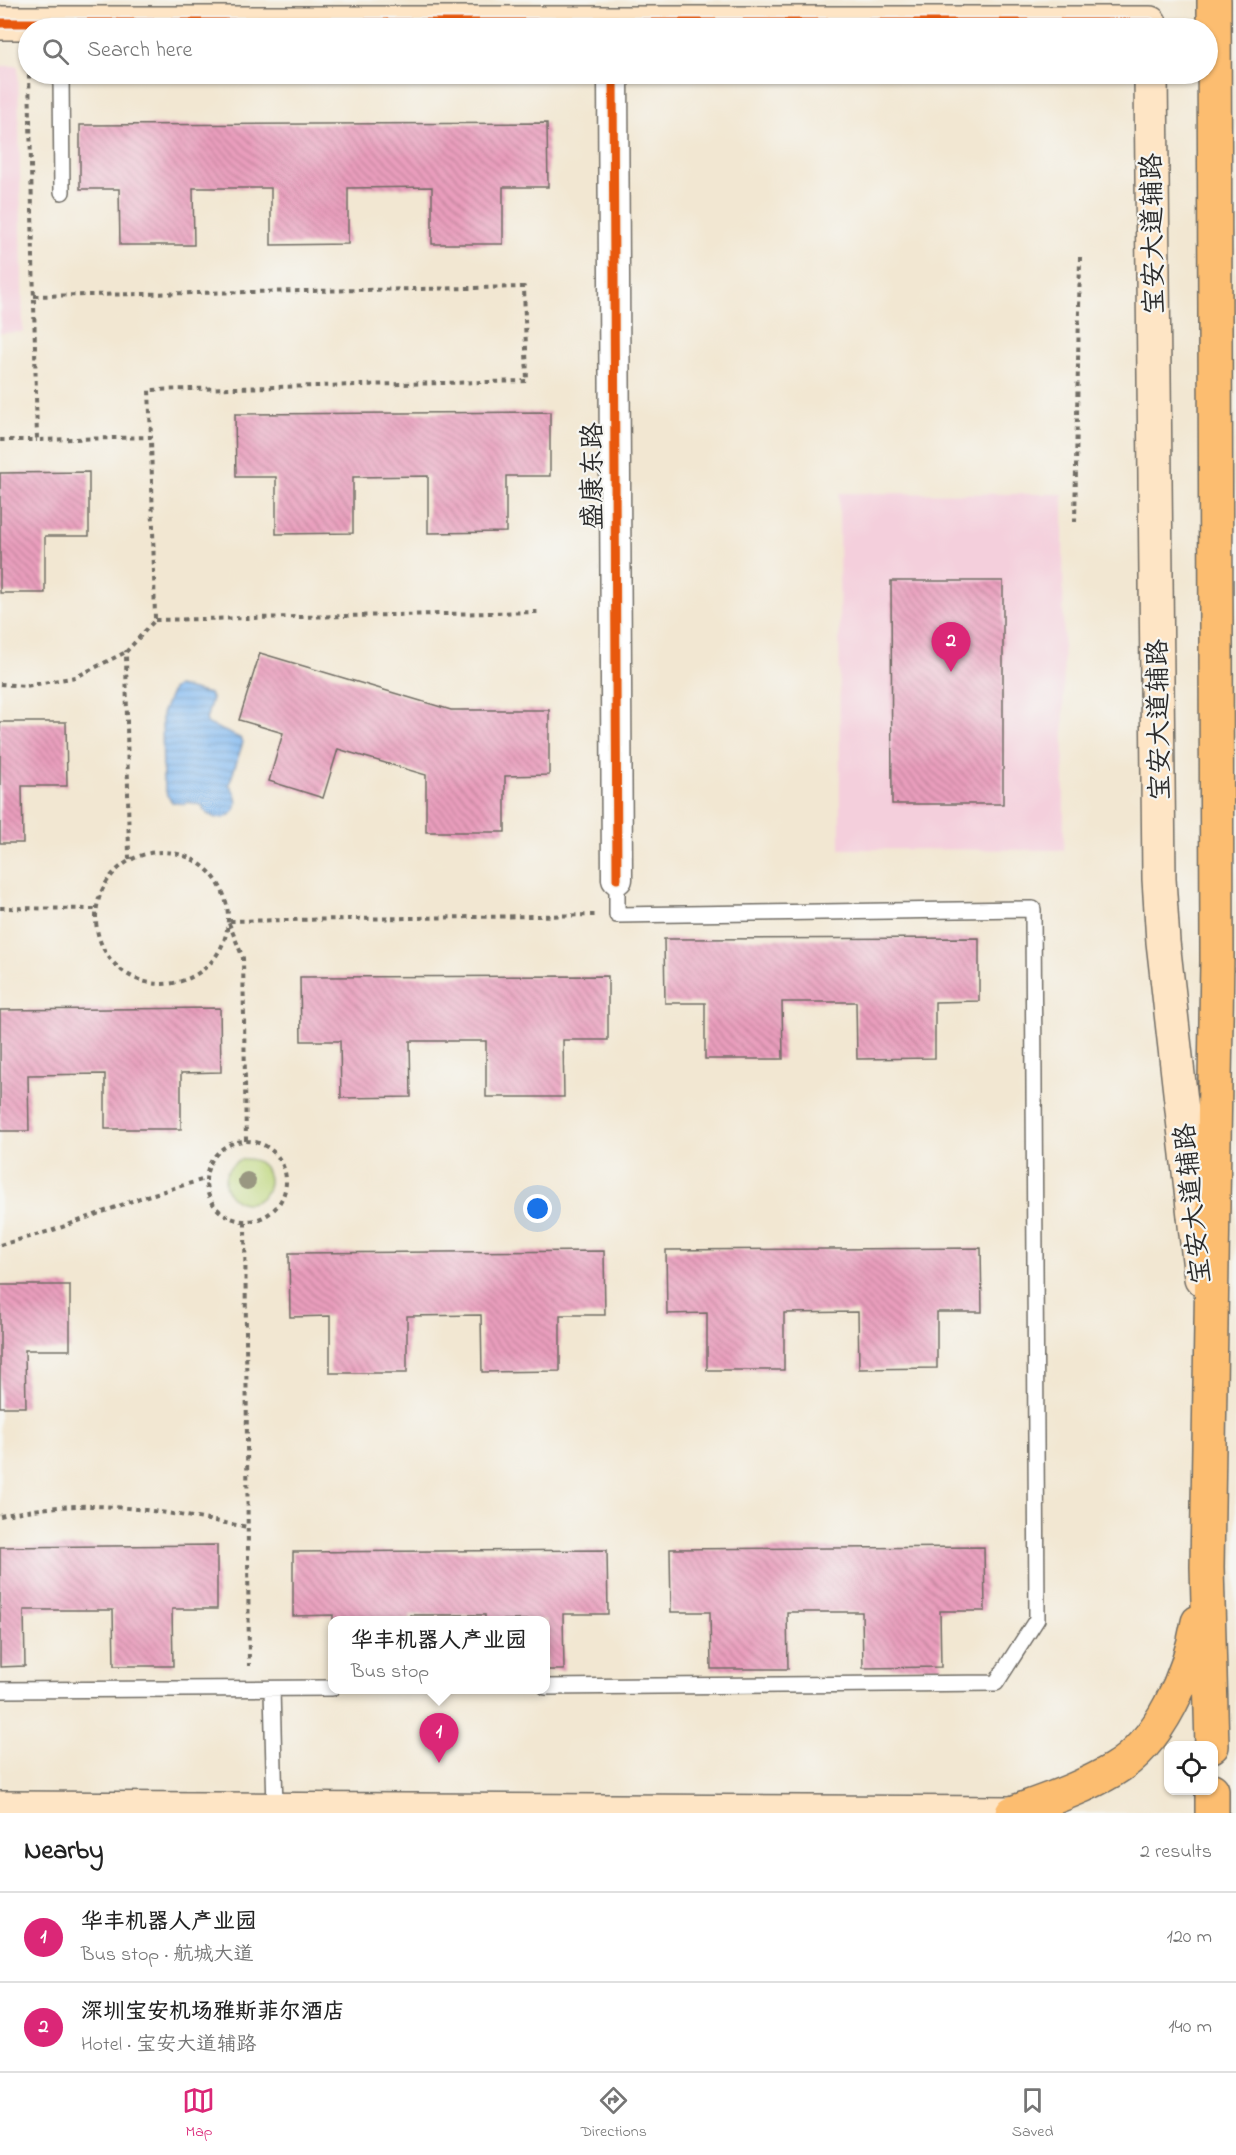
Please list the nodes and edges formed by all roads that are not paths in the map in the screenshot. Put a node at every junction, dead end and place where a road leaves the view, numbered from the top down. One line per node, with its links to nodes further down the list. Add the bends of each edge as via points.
1 (1214, 0): 4 (main road)
2 (1150, 17): 3 (main road)
3 (1090, 18)
4 (1214, 18)
5 (0, 23): 6 (main road)
6 (18, 24)
7 (61, 84): 11 (lane)
8 (613, 84): 12 (street, 盛康东路)
9 (1150, 84): 13 (main road, 宝安大道辅路, via 1160,879 1163,942)
10 (1214, 84): 13 (main road, via 1217,960)
11 (62, 192)
12 (617, 879): 15 (lane, via 616,915 1032,909 1037,1619 996,1683)
13 (1210, 1363): 14 (main road)
14 (1207, 1567): 19 (main road); 24 (main road, via 1195,1641 1169,1708 1148,1741 1116,1769 1077,1789)
15 (550, 1687)
16 (328, 1688): 17 (lane)
17 (272, 1689): 18 (lane); 22 (lane)
18 (0, 1690)
19 (1212, 1741)
20 (1212, 1795): 25 (main road)
21 (0, 1808): 22 (main road)
22 (275, 1809): 23 (main road)
23 (751, 1812): 24 (main road)
24 (1013, 1813)
25 (1212, 1813)

